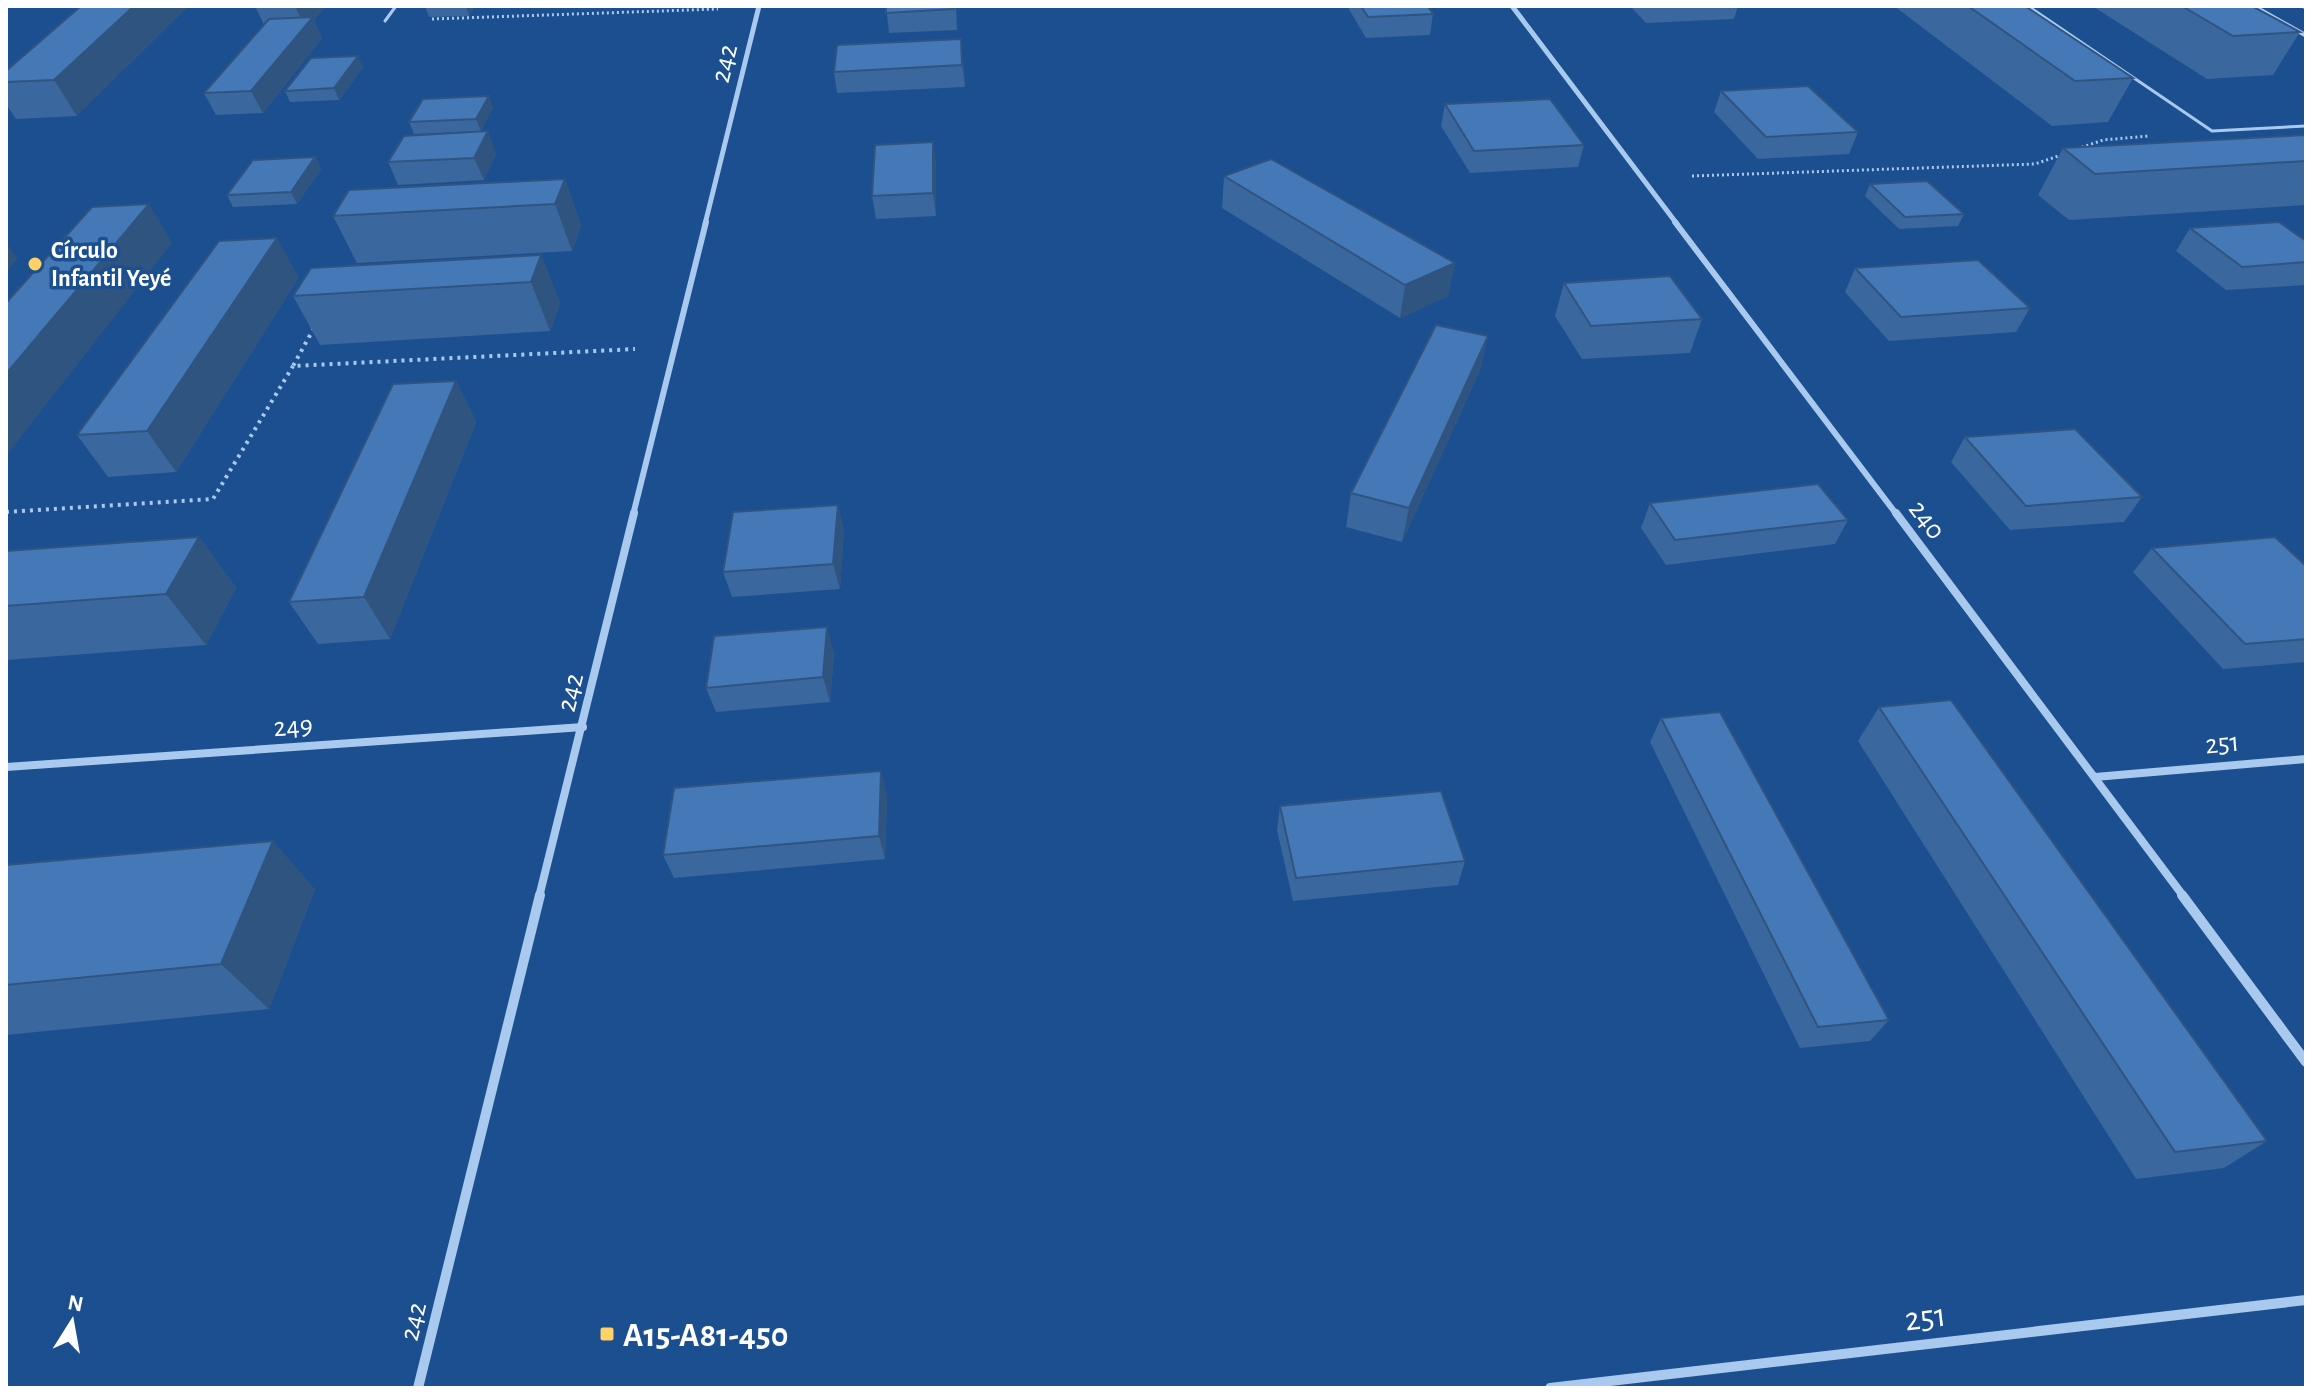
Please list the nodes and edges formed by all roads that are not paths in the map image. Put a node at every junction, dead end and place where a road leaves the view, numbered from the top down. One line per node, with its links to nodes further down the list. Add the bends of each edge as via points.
1 (396, 6): 6 (lane)
2 (1512, 6): 12 (street, 240)
3 (2028, 6): 8 (lane, via 2212,131)
4 (2253, 6): 7 (street)
5 (759, 7): 9 (street, 242)
6 (385, 21)
7 (2306, 36)
8 (2306, 126)
9 (583, 727): 11 (street, 249); 15 (street, 242)
10 (2306, 759): 12 (street, 251)
11 (6, 767)
12 (2095, 777): 13 (street, 240)
13 (2306, 1062)
14 (2306, 1300): 16 (street, 251)
15 (418, 1388)
16 (1550, 1388)

